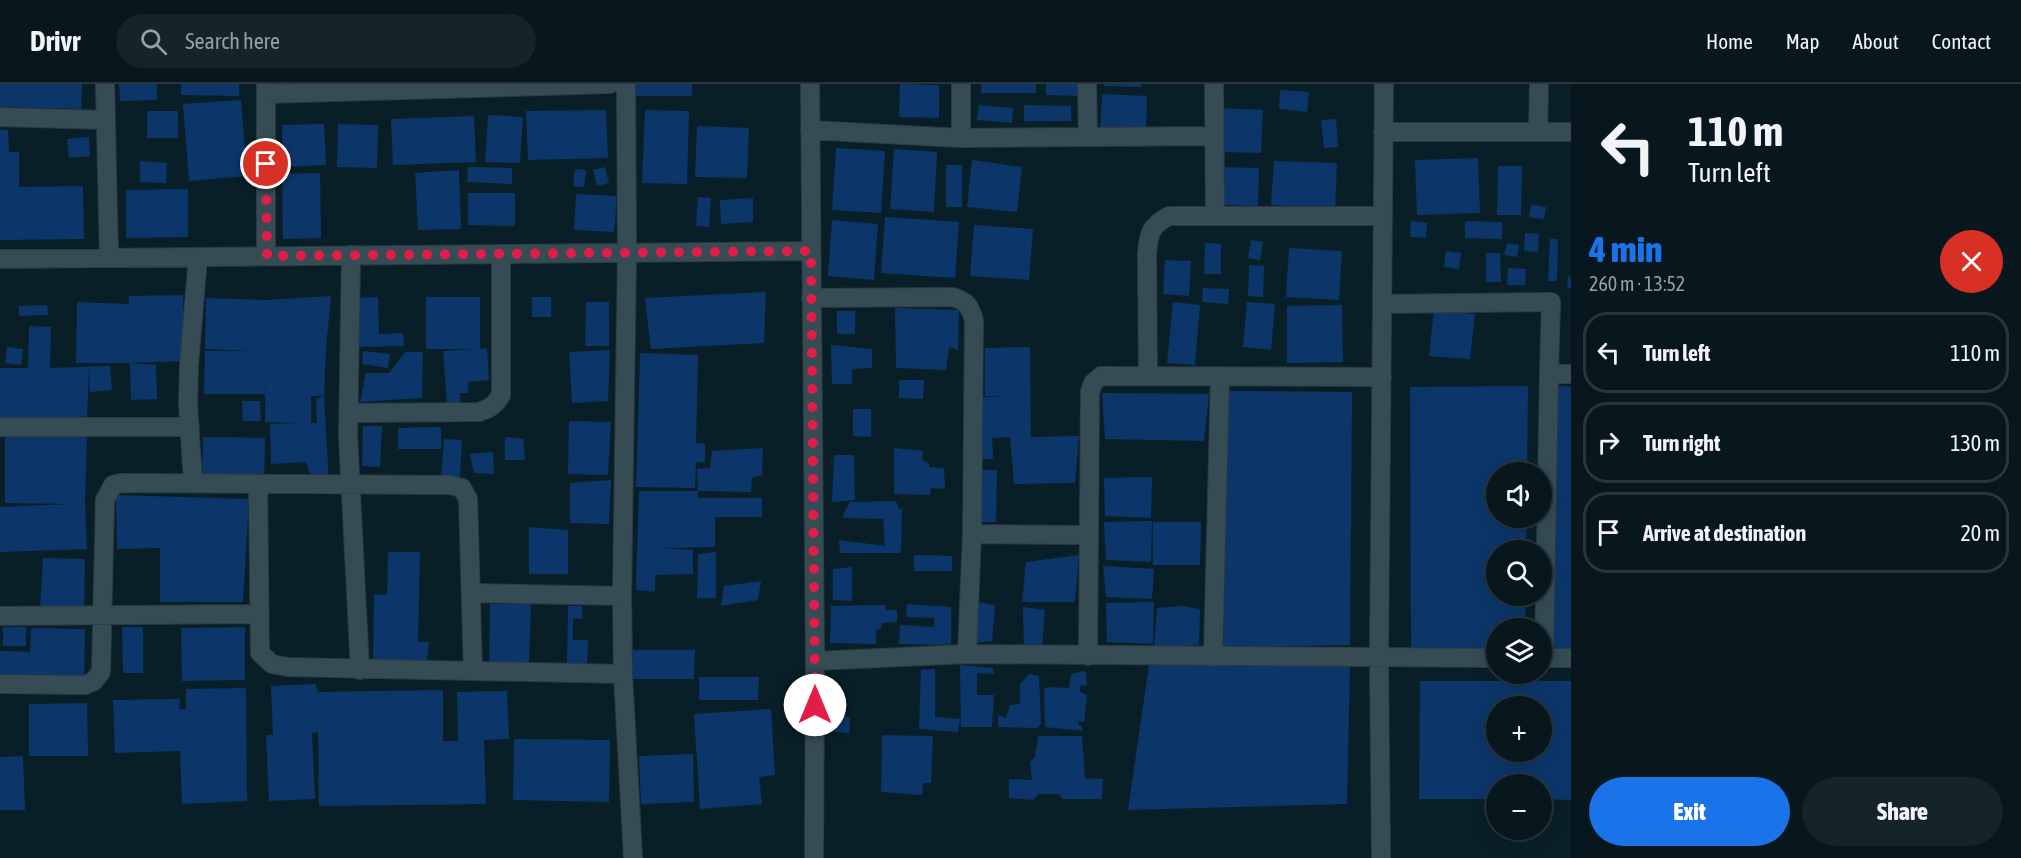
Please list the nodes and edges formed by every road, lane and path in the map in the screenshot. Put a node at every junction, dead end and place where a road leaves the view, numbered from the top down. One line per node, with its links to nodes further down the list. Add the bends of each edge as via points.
1 (105, 84): 14 (street)
2 (610, 84): 10 (street)
3 (626, 84): 25 (street)
4 (810, 84): 15 (street)
5 (961, 84): 21 (street)
6 (1087, 84): 20 (street)
7 (1214, 84): 19 (street)
8 (1384, 84): 16 (street)
9 (1539, 84): 17 (street)
10 (497, 86): 11 (street)
11 (346, 88): 12 (street)
12 (266, 89): 28 (street)
13 (0, 117): 14 (street)
14 (106, 120): 30 (street)
15 (810, 130): 21 (street); 24 (street)
16 (1383, 132): 17 (street); 23 (street)
17 (1538, 132): 18 (street)
18 (1571, 132)
19 (1214, 136): 20 (street); 22 (street)
20 (1088, 137): 21 (street)
21 (961, 138)
22 (1215, 216): 23 (street); 36 (street, via 1169,216 1157,222 1149,233)
23 (1383, 216): 33 (street)
24 (811, 251): 25 (street); 32 (street)
25 (627, 253): 26 (street); 48 (street)
26 (501, 254): 27 (street); 39 (street, via 501,395 496,404 479,412)
27 (351, 255): 28 (street); 39 (street)
28 (267, 256): 29 (street)
29 (198, 257): 30 (street); 41 (street, via 189,365)
30 (109, 258): 31 (street)
31 (0, 259)
32 (811, 298): 45 (street, via 952,297 969,305 974,321); 60 (street)
33 (1383, 304): 34 (street, via 1551,302); 38 (street)
34 (1549, 374): 35 (street); 52 (street)
35 (1571, 374)
36 (1148, 376): 37 (street); 46 (street, via 1101,376 1093,383)
37 (1220, 377): 38 (street); 55 (street)
38 (1382, 377): 56 (street)
39 (348, 412): 43 (street)
40 (0, 427): 41 (street)
41 (190, 427): 42 (street)
42 (193, 483): 44 (street); 51 (street, via 113,485 104,513)
43 (350, 483): 44 (street); 47 (street, via 462,488 468,499); 61 (street)
44 (258, 484): 49 (street)
45 (972, 534): 46 (street); 53 (street)
46 (1088, 535): 54 (street)
47 (471, 593): 48 (street); 62 (street)
48 (622, 596): 63 (street)
49 (259, 614): 51 (street); 61 (street, via 260,653 272,664)
50 (0, 616): 51 (street)
51 (103, 616): 64 (street, via 101,672 94,681 85,685)
52 (1544, 618)
53 (967, 654): 54 (street); 60 (street)
54 (1088, 656): 55 (street)
55 (1213, 657): 56 (street)
56 (1379, 658): 57 (street); 67 (street)
57 (1486, 658)
58 (1552, 658): 59 (street)
59 (1571, 658)
60 (815, 661): 66 (street)
61 (360, 670): 62 (street)
62 (473, 671): 63 (street)
63 (623, 674): 65 (street)
64 (0, 684)
65 (633, 858)
66 (814, 858)
67 (1381, 858)

